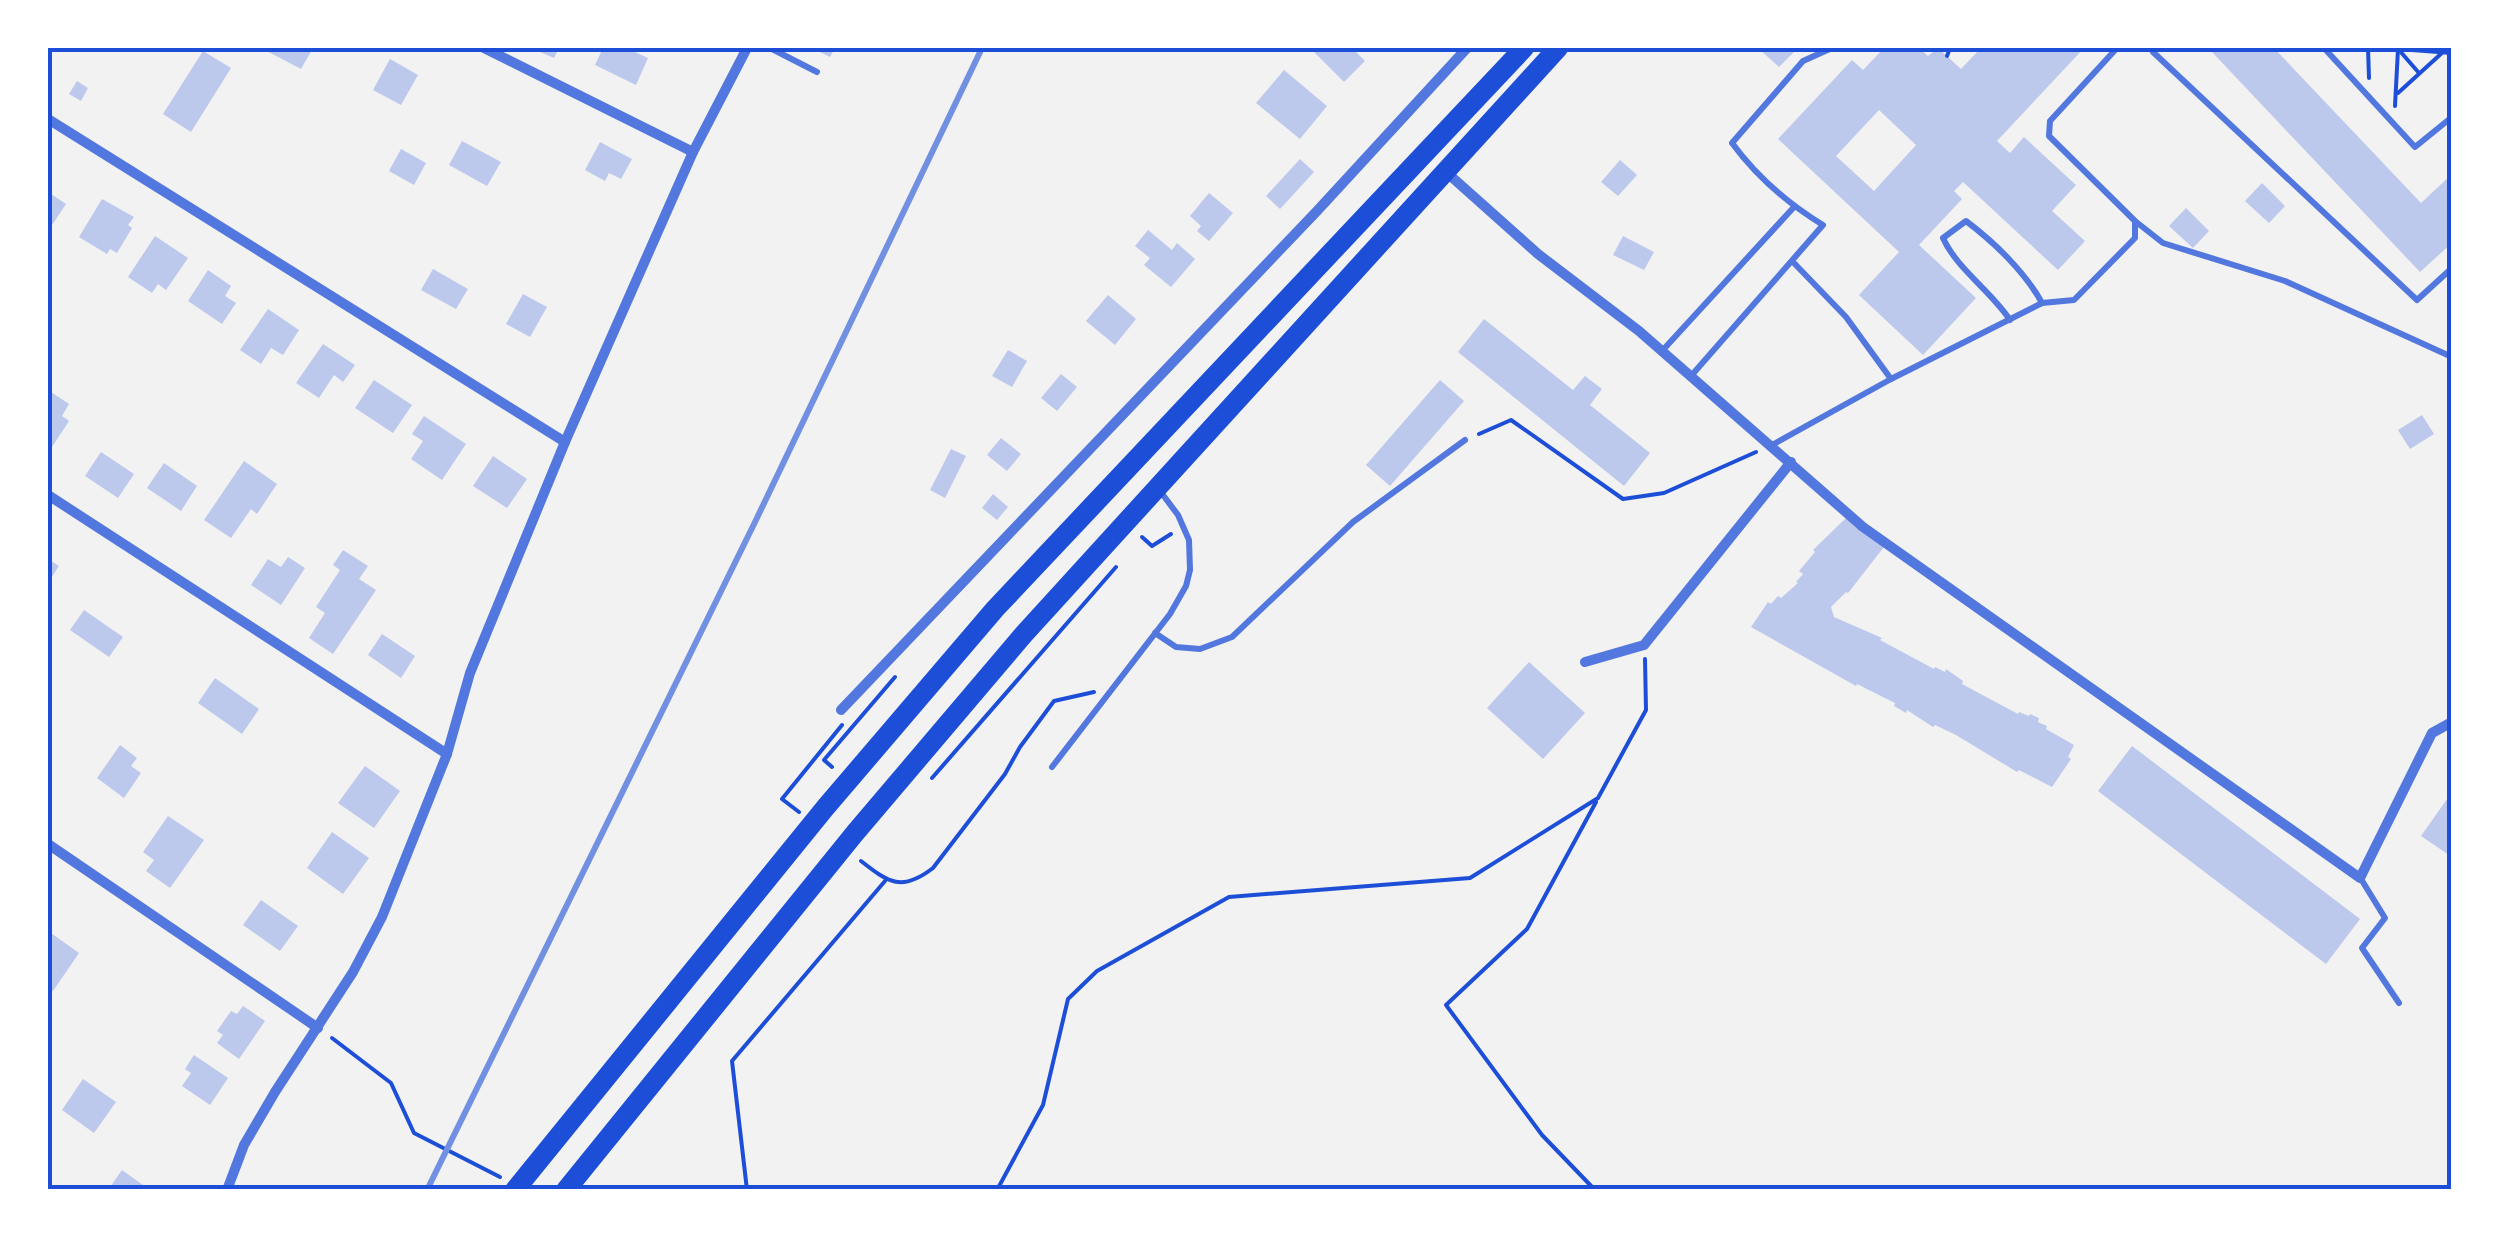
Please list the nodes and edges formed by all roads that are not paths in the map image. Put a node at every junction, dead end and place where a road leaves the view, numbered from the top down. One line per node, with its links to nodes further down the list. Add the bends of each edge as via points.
1 (484, 48): 14 (street)
2 (747, 48): 14 (street)
3 (770, 48): 11 (lane)
4 (1466, 48): 34 (street)
5 (1524, 48): 42 (main road, via 1029,570)
6 (1558, 48): 15 (main road)
7 (1832, 48): 16 (lane, via 1803,61 1732,143)
8 (2118, 48): 17 (lane, via 2050,121 2049,136)
9 (2158, 48): 19 (lane, via 2153,52 2417,300)
10 (2324, 48): 12 (lane, via 2415,148)
11 (817, 72)
12 (2452, 117)
13 (48, 119): 27 (street)
14 (693, 152): 27 (street)
15 (1444, 171): 22 (street); 30 (main road)
16 (1794, 207): 18 (lane, via 1823,225); 22 (lane)
17 (2135, 221): 20 (lane, via 2135,238 2074,300); 23 (lane, via 2163,243 2285,281)
18 (1792, 262): 24 (lane); 25 (lane, via 1846,317)
19 (2452, 268)
20 (2042, 303): 21 (lane); 21 (lane, via 1966,220 1943,238)
21 (2010, 320): 25 (lane)
22 (1662, 351): 24 (street)
23 (2452, 357)
24 (1691, 376): 28 (street)
25 (1892, 379): 28 (lane)
26 (1465, 440): 32 (lane, via 1353,522 1232,637 1200,649 1176,647)
27 (565, 442): 36 (street, via 470,673)
28 (1772, 446): 29 (street)
29 (1791, 462): 33 (street, via 1644,645); 39 (street, via 1863,527)
30 (1157, 486): 32 (lane, via 1189,540 1190,570 1180,599); 44 (main road, via 855,833)
31 (48, 495): 36 (street)
32 (1155, 634): 37 (lane)
33 (1585, 662)
34 (841, 710)
35 (2452, 722): 39 (street, via 2432,733)
36 (447, 754): 41 (street, via 382,917)
37 (1052, 767)
38 (48, 844): 41 (street)
39 (2360, 878): 40 (lane, via 2385,918 2362,948)
40 (2399, 1003)
41 (318, 1028): 43 (street, via 244,1144)
42 (512, 1186)
43 (227, 1190)
44 (566, 1190)

